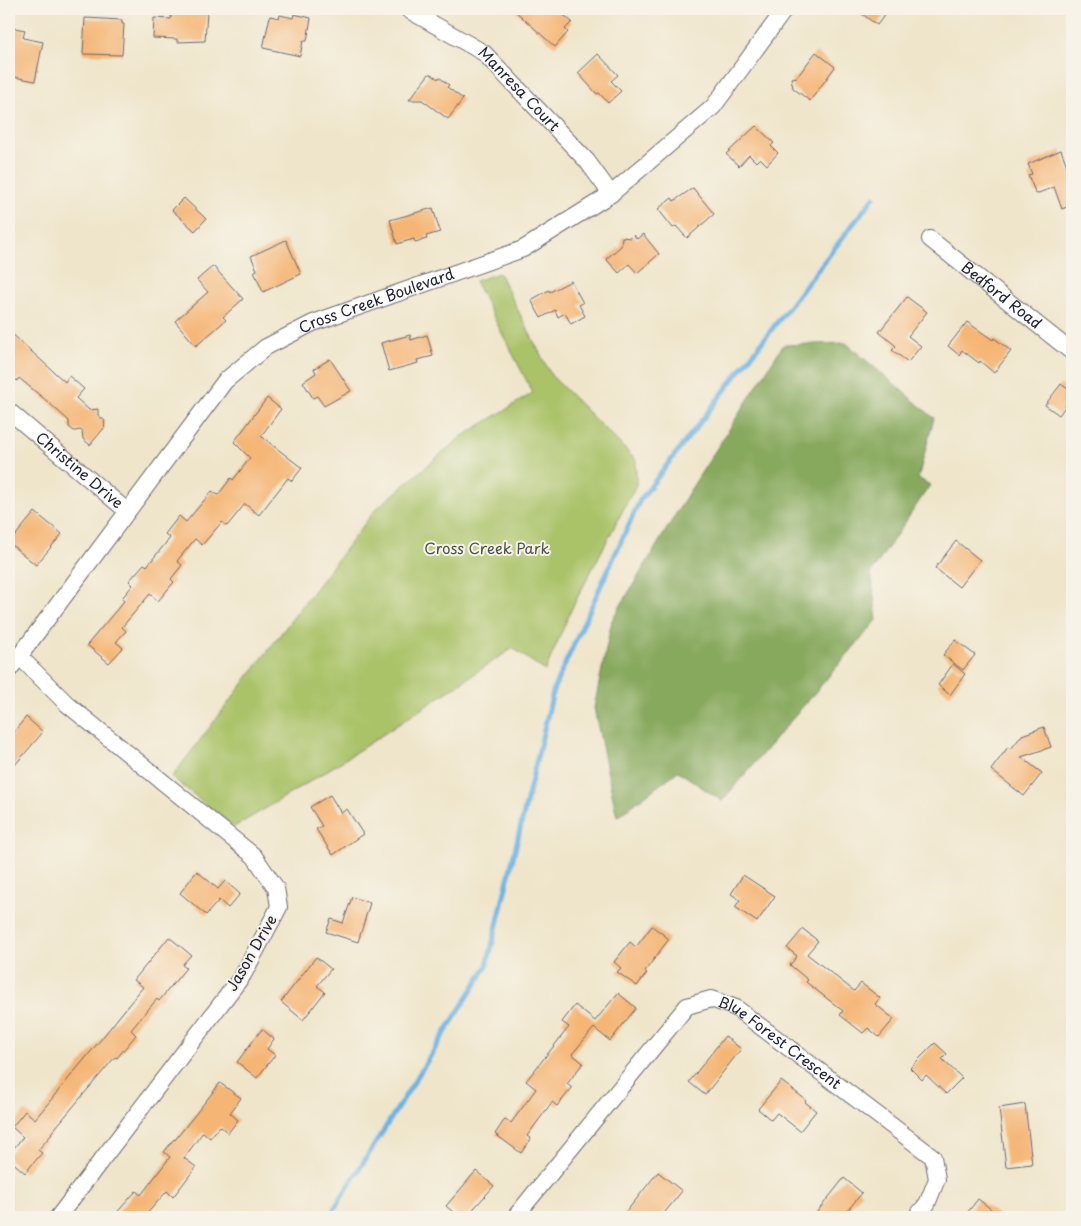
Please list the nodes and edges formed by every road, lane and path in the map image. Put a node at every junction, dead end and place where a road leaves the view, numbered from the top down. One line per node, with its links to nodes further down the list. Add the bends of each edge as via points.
1 (407, 9): 3 (street, Manresa Court, via 484,53 587,161)
2 (785, 9): 3 (street, Cross Creek Boulevard, via 713,107)
3 (611, 194): 7 (street, Cross Creek Boulevard, via 523,249 313,323 266,347 225,381)
4 (930, 239): 5 (street, Bedford Road)
5 (1072, 352)
6 (9, 411): 7 (street, Christine Drive)
7 (127, 511): 8 (street, Cross Creek Boulevard)
8 (20, 656): 9 (street, Cross Creek Boulevard); 10 (street, Jason Drive, via 67,704 254,856 276,888 278,907 243,975)
9 (9, 670)
10 (58, 1217)
11 (515, 1217): 12 (street, Blue Forest Crescent, via 687,1006 711,998 736,1008 933,1157 937,1179 927,1204)
12 (916, 1217)

